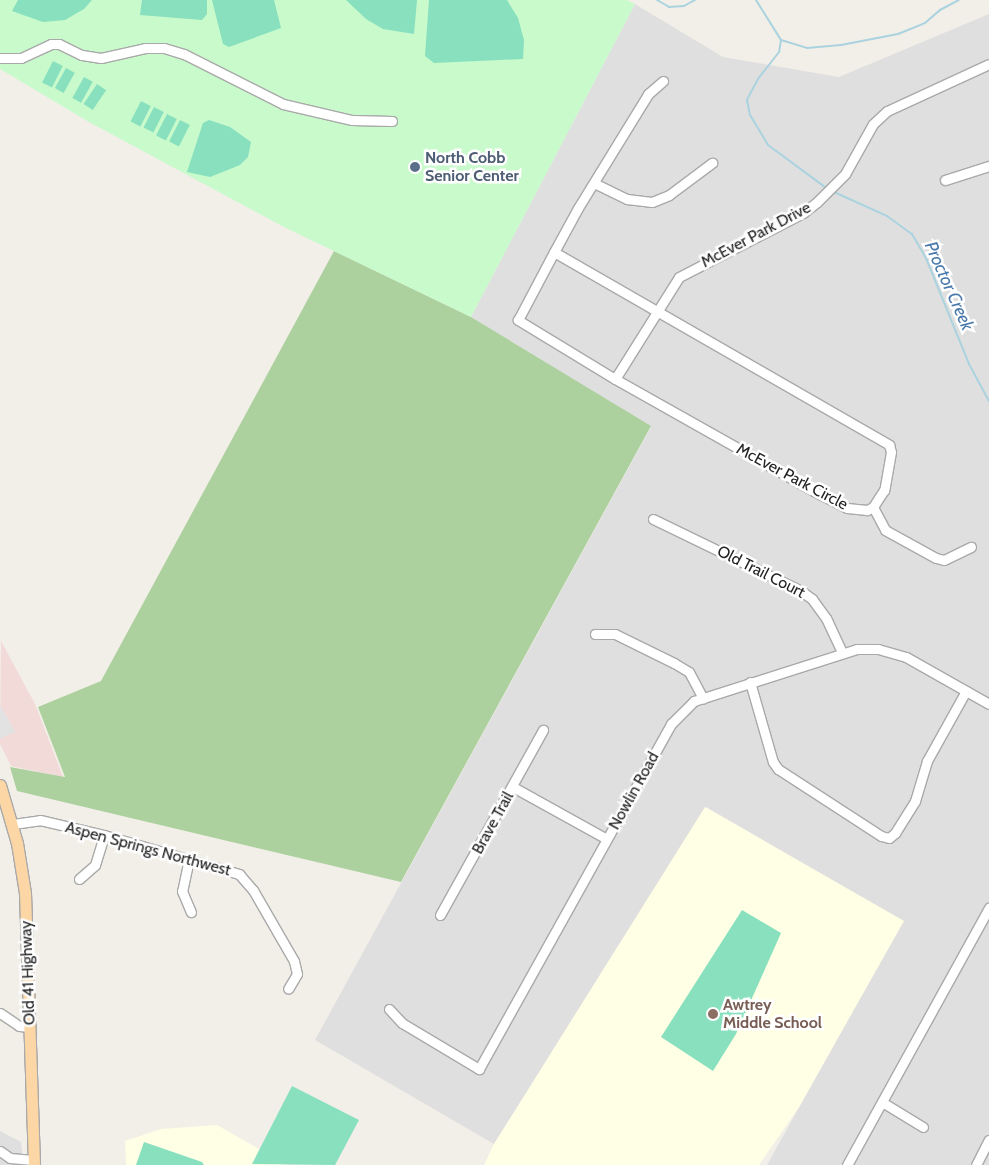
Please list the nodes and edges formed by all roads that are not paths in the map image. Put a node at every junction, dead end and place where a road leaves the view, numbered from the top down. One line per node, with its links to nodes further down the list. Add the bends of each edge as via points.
1 (0, 58): 4 (street, via 21,58 51,44 101,58 145,48 164,48 184,54 283,104 352,120)
2 (989, 64): 10 (street, McEver Park Drive, via 887,110 873,124 845,174 817,202 803,213 689,270 679,278)
3 (663, 81): 8 (street, McEver Park Circle, via 648,94)
4 (392, 121)
5 (712, 164): 8 (street, via 669,195 652,202 627,199)
6 (989, 166): 7 (street)
7 (945, 180)
8 (594, 183): 9 (street, McEver Park Circle)
9 (554, 252): 10 (street, McEver Park Circle); 11 (street, McEver Park Circle, via 518,320)
10 (656, 311): 11 (street, McEver Park Drive); 12 (street, McEver Park Circle, via 888,445 892,452 884,490)
11 (615, 379): 12 (street, McEver Park Circle, via 847,508 867,510)
12 (873, 507): 14 (street, via 885,530 936,558 944,560)
13 (653, 520): 16 (street, Old Trail Court, via 801,591 812,599 826,618)
14 (971, 546)
15 (595, 634): 19 (street, via 615,634 674,663 689,672)
16 (842, 653): 17 (street, Nowlin Road); 18 (street, Nowlin Road, via 878,649 906,657)
17 (750, 682): 18 (street, via 773,762 778,769 881,836 889,838 895,834 915,801 927,761); 19 (street, Nowlin Road)
18 (966, 691): 20 (street, Nowlin Road)
19 (704, 698): 26 (street, Nowlin Road, via 684,708 671,724)
20 (989, 704)
21 (543, 730): 23 (street, Brave Trail)
22 (0, 784): 24 (main road, Old 41 Highway)
23 (513, 787): 26 (street); 31 (street, Brave Trail)
24 (13, 824): 25 (street, Aspen Springs Northwest, via 40,820); 35 (main road, Old 41 Highway, via 25,893)
25 (104, 835): 27 (street, Aspen Springs Northwest); 28 (street, via 96,865)
26 (607, 839): 33 (street, Nowlin Road, via 479,1068 402,1022)
27 (189, 858): 30 (street, via 182,891); 32 (street, Aspen Springs Northwest, via 232,870 248,882 294,961 297,974)
28 (78, 879)
29 (989, 908): 36 (street)
30 (191, 912)
31 (440, 915)
32 (288, 989)
33 (389, 1008)
34 (0, 1013): 35 (street, via 19,1026)
35 (30, 1027): 40 (main road, Old 41 Highway)
36 (882, 1102): 37 (street); 41 (street)
37 (924, 1127)
38 (989, 1140): 42 (street)
39 (0, 1151): 40 (street, via 10,1158)
40 (34, 1162)
41 (846, 1165)
42 (976, 1165)

